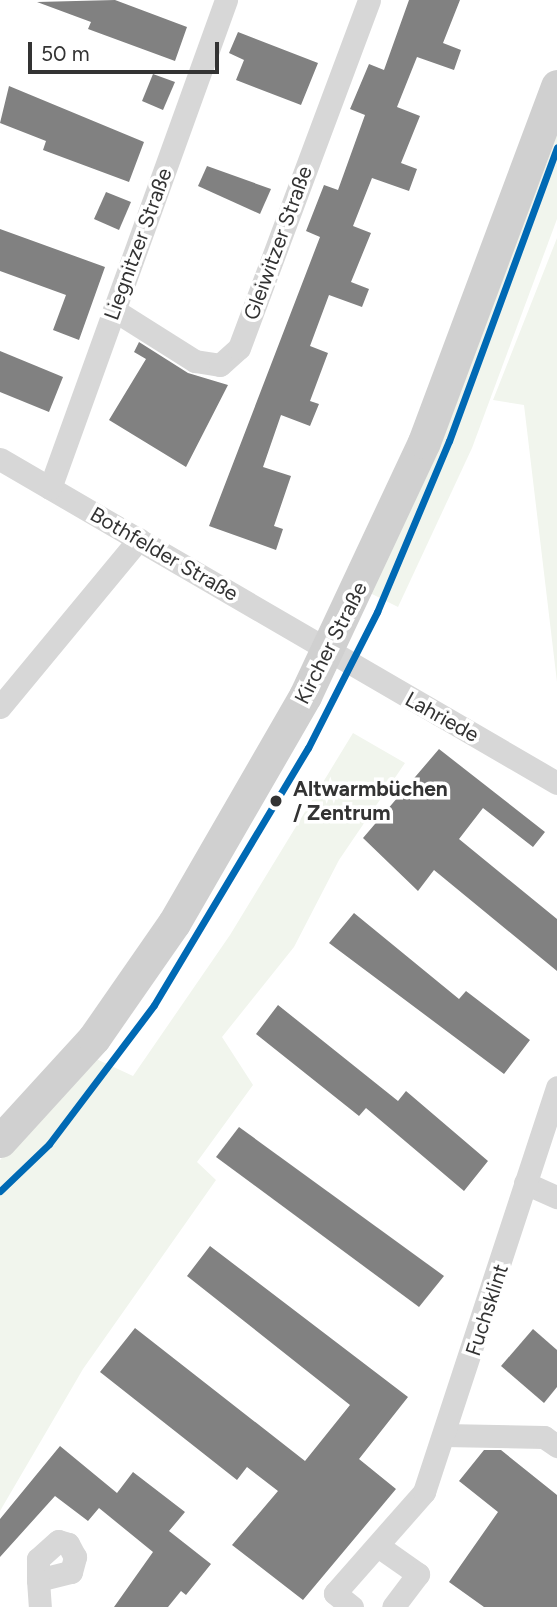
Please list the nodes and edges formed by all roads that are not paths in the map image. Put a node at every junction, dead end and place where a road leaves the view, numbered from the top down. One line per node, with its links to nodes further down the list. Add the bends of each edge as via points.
1 (226, 0): 4 (street, Liegnitzer Straße)
2 (369, 0): 4 (street, Gleiwitzer Straße, via 239,348 220,365 195,361)
3 (557, 86): 8 (main road, Kircher Straße, via 424,442)
4 (114, 310): 6 (street, Liegnitzer Straße)
5 (0, 459): 6 (street, Bothfelder Straße)
6 (50, 488): 7 (street, Bothfelder Straße)
7 (139, 539): 8 (street, Bothfelder Straße); 9 (street)
8 (328, 649): 10 (street, Lahriede); 12 (main road, Kircher Straße, via 174,923 94,1038)
9 (0, 707)
10 (557, 783)
11 (557, 1087): 13 (street, Fuchsklint)
12 (0, 1141)
13 (525, 1183): 14 (street); 15 (street, Fuchsklint)
14 (557, 1197)
15 (444, 1435): 16 (street, via 544,1437); 17 (street, Fuchsklint, via 424,1492)
16 (557, 1446)
17 (378, 1546): 20 (street, Fuchsklint, via 335,1593); 21 (street, via 418,1574)
18 (38, 1580): 19 (street)
19 (40, 1607)
20 (352, 1607)
21 (393, 1607)

